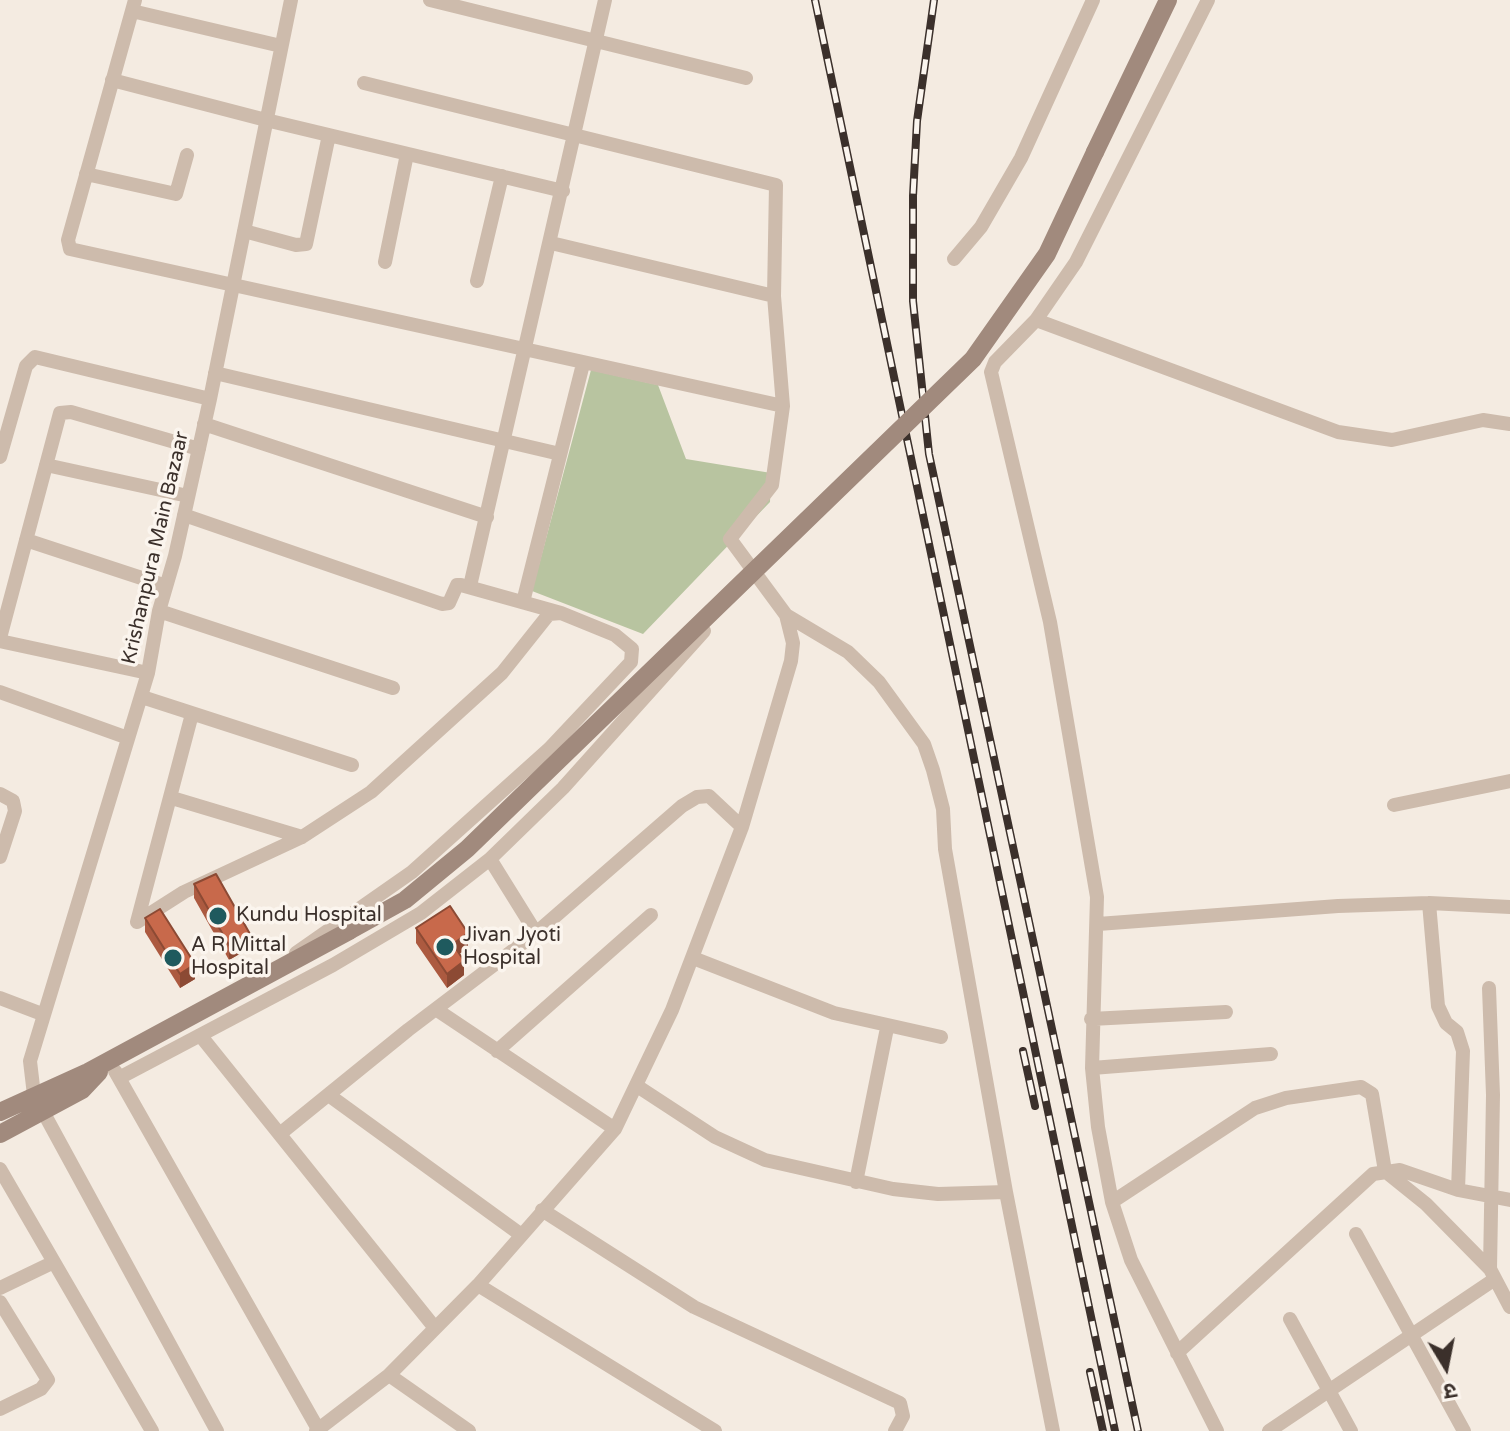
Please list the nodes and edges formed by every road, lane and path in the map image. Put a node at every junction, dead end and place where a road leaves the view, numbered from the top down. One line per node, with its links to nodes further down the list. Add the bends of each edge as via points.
1 (291, 0): 9 (street, Krishanpura Main Bazaar)
2 (430, 0): 8 (street)
3 (605, 0): 8 (street)
4 (1093, 0): 23 (street, via 1021,158 981,227)
5 (1168, 0): 74 (main road, bridge, via 1047,254 973,359 467,849 405,900)
6 (1208, 0): 28 (street, via 1099,221)
7 (133, 5): 9 (street); 11 (street)
8 (597, 41): 10 (street); 15 (street)
9 (281, 46): 13 (street, Krishanpura Main Bazaar)
10 (746, 78)
11 (112, 80): 13 (street); 18 (street)
12 (364, 83): 15 (street)
13 (266, 120): 14 (street); 21 (street, Krishanpura Main Bazaar)
14 (329, 135): 16 (street); 21 (street, via 306,244)
15 (575, 135): 20 (street); 27 (street, via 776,185)
16 (407, 154): 19 (street); 24 (street)
17 (187, 155): 18 (street, via 176,194)
18 (86, 174): 26 (street, via 70,249)
19 (502, 176): 20 (street); 25 (street)
20 (563, 191): 22 (street)
21 (244, 231): 26 (street, Krishanpura Main Bazaar)
22 (551, 243): 27 (street); 29 (street)
23 (954, 259)
24 (385, 262)
25 (477, 281)
26 (233, 285): 29 (street); 31 (street, Krishanpura Main Bazaar)
27 (774, 296): 33 (street)
28 (1036, 320): 35 (street, via 1338,432 1392,440 1483,420); 71 (street, via 991,372 1050,622)
29 (526, 352): 30 (street); 36 (street)
30 (583, 364): 33 (street); 38 (street)
31 (215, 373): 32 (street, Krishanpura Main Bazaar); 36 (street)
32 (210, 399): 34 (street, Krishanpura Main Bazaar); 39 (street, via 35,357 26,366)
33 (783, 406): 45 (street, via 772,485 730,539)
34 (204, 424): 37 (street, Krishanpura Main Bazaar); 43 (street)
35 (1510, 424)
36 (505, 441): 38 (street); 43 (street)
37 (199, 449): 40 (street, via 63,411); 41 (street, Krishanpura Main Bazaar)
38 (560, 454): 48 (street)
39 (0, 457)
40 (46, 465): 41 (street); 44 (street)
41 (188, 496): 42 (street, Krishanpura Main Bazaar)
42 (184, 515): 46 (street, Krishanpura Main Bazaar); 47 (street, via 442,604 451,601 457,585)
43 (487, 517): 47 (street)
44 (26, 540): 46 (street); 52 (street)
45 (758, 577): 51 (street); 67 (street, via 670,666 563,788)
46 (166, 586): 49 (street, Krishanpura Main Bazaar)
47 (470, 586): 48 (street)
48 (523, 602): 50 (street)
49 (159, 611): 53 (street, Krishanpura Main Bazaar); 54 (street)
50 (561, 613): 65 (street, via 549,614 502,673 371,792); 74 (street, via 615,635 632,649 631,662 549,749 412,872)
51 (786, 615): 64 (street, via 791,661); 100 (street, via 859,661 924,744 943,809 945,849)
52 (0, 639): 53 (street)
53 (148, 673): 56 (street, Krishanpura Main Bazaar)
54 (393, 688)
55 (0, 692): 58 (street)
56 (142, 697): 57 (street); 58 (street, Krishanpura Main Bazaar)
57 (192, 714): 59 (street); 62 (street)
58 (128, 738): 79 (street, Krishanpura Main Bazaar)
59 (352, 765)
60 (1510, 781): 63 (street)
61 (0, 794): 66 (street, via 13,801 15,811)
62 (172, 798): 65 (street); 65 (street, via 137,922 184,892)
63 (1394, 805)
64 (742, 827): 72 (street, via 714,799 697,797); 73 (street)
65 (302, 837)
66 (0, 857)
67 (490, 859): 72 (street); 82 (street, via 421,913)
68 (1429, 903): 69 (street); 71 (street); 99 (street, via 1438,1006 1463,1051)
69 (1510, 907)
70 (651, 915): 84 (street)
71 (1098, 924): 80 (street)
72 (536, 933): 77 (street)
73 (693, 958): 81 (street, via 809,1005); 89 (street)
74 (270, 974): 86 (main road)
75 (1489, 988): 101 (street)
76 (0, 998): 79 (street)
77 (437, 1010): 84 (street); 90 (street)
78 (1226, 1012): 80 (street)
79 (42, 1014): 91 (street, Krishanpura Main Bazaar, via 30,1061)
80 (1091, 1019): 87 (street)
81 (887, 1028): 83 (street); 98 (street)
82 (200, 1035): 88 (street); 94 (street)
83 (941, 1037)
84 (497, 1051): 93 (street)
85 (1271, 1054): 87 (street)
86 (109, 1061): 88 (street); 91 (main road)
87 (1092, 1068): 103 (street)
88 (119, 1078): 121 (street)
89 (637, 1086): 93 (street); 98 (street, via 744,1151)
90 (330, 1096): 94 (street); 105 (street)
91 (39, 1103): 92 (main road); 95 (main road); 123 (street)
92 (0, 1112)
93 (615, 1129): 104 (street)
94 (281, 1133): 114 (street)
95 (0, 1134)
96 (0, 1169): 107 (street)
97 (1385, 1171): 99 (street, via 1400,1170); 103 (street, via 1372,1094 1361,1087 1255,1108); 108 (street, via 1426,1204); 116 (street, via 1364,1179)
98 (856, 1182): 100 (street, via 938,1194)
99 (1458, 1190): 101 (street)
100 (1006, 1192): 127 (street)
101 (1492, 1198): 102 (street); 108 (street)
102 (1510, 1200)
103 (1112, 1202): 116 (street, via 1131,1260)
104 (542, 1210): 105 (street); 126 (street, via 694,1307 900,1403 903,1416)
105 (520, 1234): 109 (street)
106 (1356, 1234): 115 (street)
107 (54, 1262): 110 (street); 122 (street)
108 (1493, 1274): 111 (street); 115 (street)
109 (478, 1285): 114 (street); 125 (street)
110 (0, 1288)
111 (1509, 1300)
112 (0, 1302): 119 (street, via 48,1380 41,1389)
113 (1290, 1319): 118 (street)
114 (435, 1328): 117 (street)
115 (1411, 1334): 118 (street); 131 (street)
116 (1177, 1353): 128 (street)
117 (389, 1375): 120 (street); 121 (street)
118 (1329, 1390): 129 (street); 130 (street)
119 (0, 1409)
120 (449, 1425): 124 (street)
121 (317, 1430)
122 (152, 1431)
123 (217, 1431)
124 (469, 1431)
125 (715, 1431)
126 (895, 1431)
127 (1053, 1431)
128 (1217, 1431)
129 (1269, 1431)
130 (1351, 1431)
131 (1464, 1431)

